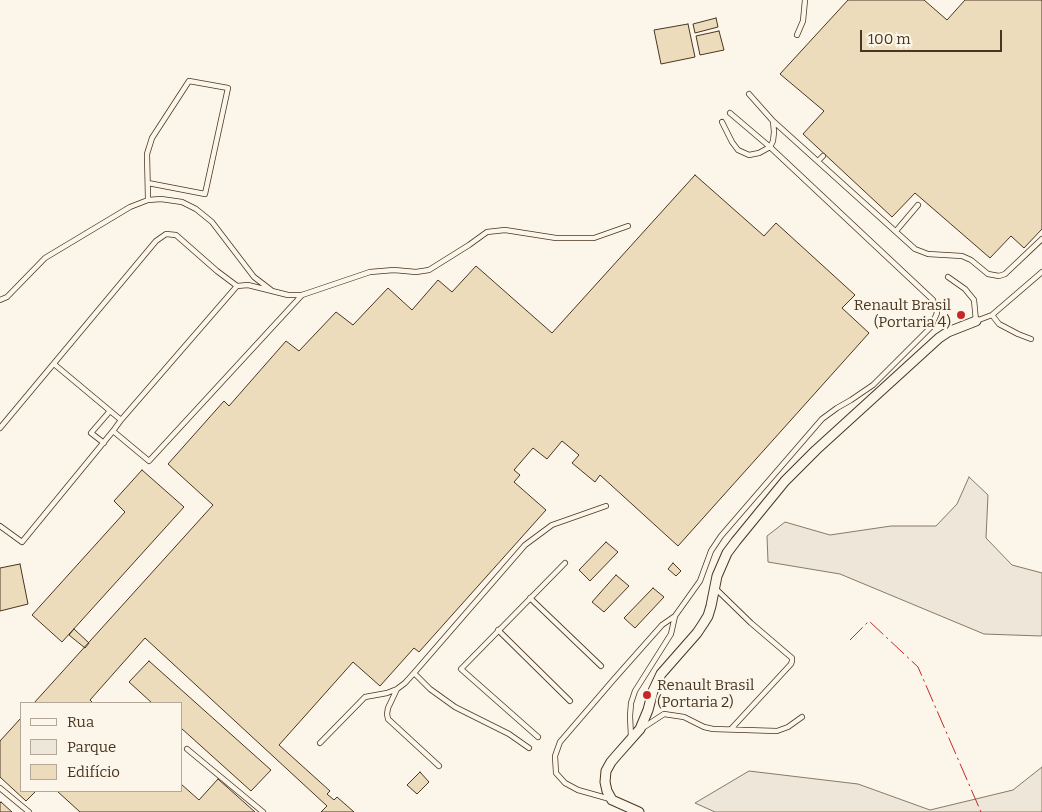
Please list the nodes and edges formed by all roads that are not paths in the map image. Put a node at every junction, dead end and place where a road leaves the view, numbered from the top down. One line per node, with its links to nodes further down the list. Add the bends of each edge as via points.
1 (805, 0): 2 (lane)
2 (797, 35)
3 (749, 94): 5 (lane)
4 (730, 113): 7 (lane)
5 (773, 121): 7 (lane); 9 (lane)
6 (722, 122): 7 (lane, via 738,150 749,155)
7 (770, 147): 36 (lane, via 933,300 937,313 931,327 873,385 822,419 733,521 711,551 700,581)
8 (823, 156): 9 (lane)
9 (818, 162): 14 (lane)
10 (148, 184): 10 (lane, via 205,194 228,88 189,81 152,138 147,154); 11 (lane)
11 (148, 200): 19 (lane, via 182,202 196,209 212,222 254,277); 21 (lane, via 130,207 45,258)
12 (918, 205): 14 (lane)
13 (628, 226): 20 (lane, via 594,238 556,238 505,230 486,232 429,270 370,272)
14 (896, 231): 15 (lane, via 915,249 928,254 962,256 988,274 999,276)
15 (1042, 239)
16 (1042, 272): 22 (lane)
17 (948, 277): 23 (lane, via 974,300)
18 (237, 286): 19 (lane, via 248,285); 25 (lane, via 176,235 166,234 156,241); 27 (lane)
19 (274, 292): 20 (lane)
20 (302, 295): 29 (lane, via 149,460)
21 (0, 300)
22 (992, 315): 23 (lane); 24 (lane, via 999,324)
23 (976, 321): 34 (street, via 939,338 796,470 727,553)
24 (1031, 339)
25 (54, 364): 26 (lane); 28 (lane)
26 (110, 411): 27 (lane); 30 (lane, via 91,433)
27 (121, 420): 29 (lane)
28 (0, 428)
29 (113, 431): 30 (lane)
30 (104, 443): 32 (lane, via 22,542)
31 (606, 506): 39 (lane, via 552,525 525,545)
32 (0, 526)
33 (565, 563): 35 (lane)
34 (714, 587): 43 (street, via 708,616 657,680); 44 (lane, via 792,658 791,664)
35 (530, 598): 37 (lane); 38 (lane)
36 (675, 616): 46 (lane, via 671,634 635,691 631,703); 52 (lane, via 662,625 560,742 555,756 556,773 565,783)
37 (498, 630): 41 (lane); 45 (lane, via 461,669)
38 (601, 666)
39 (414, 673): 40 (lane); 48 (lane, via 454,707 509,734)
40 (397, 688): 47 (lane, via 387,694 366,697); 50 (lane, via 388,708 388,719)
41 (570, 701)
42 (802, 717): 44 (lane, via 777,731)
43 (640, 729): 44 (lane, via 664,714 684,717 704,727); 46 (street)
44 (731, 730)
45 (538, 737)
46 (631, 739): 52 (street, via 606,772 605,782)
47 (320, 744)
48 (529, 748)
49 (187, 749): 54 (lane)
50 (439, 766)
51 (0, 788): 53 (lane)
52 (612, 800): 55 (street)
53 (29, 812)
54 (262, 812)
55 (639, 812)

